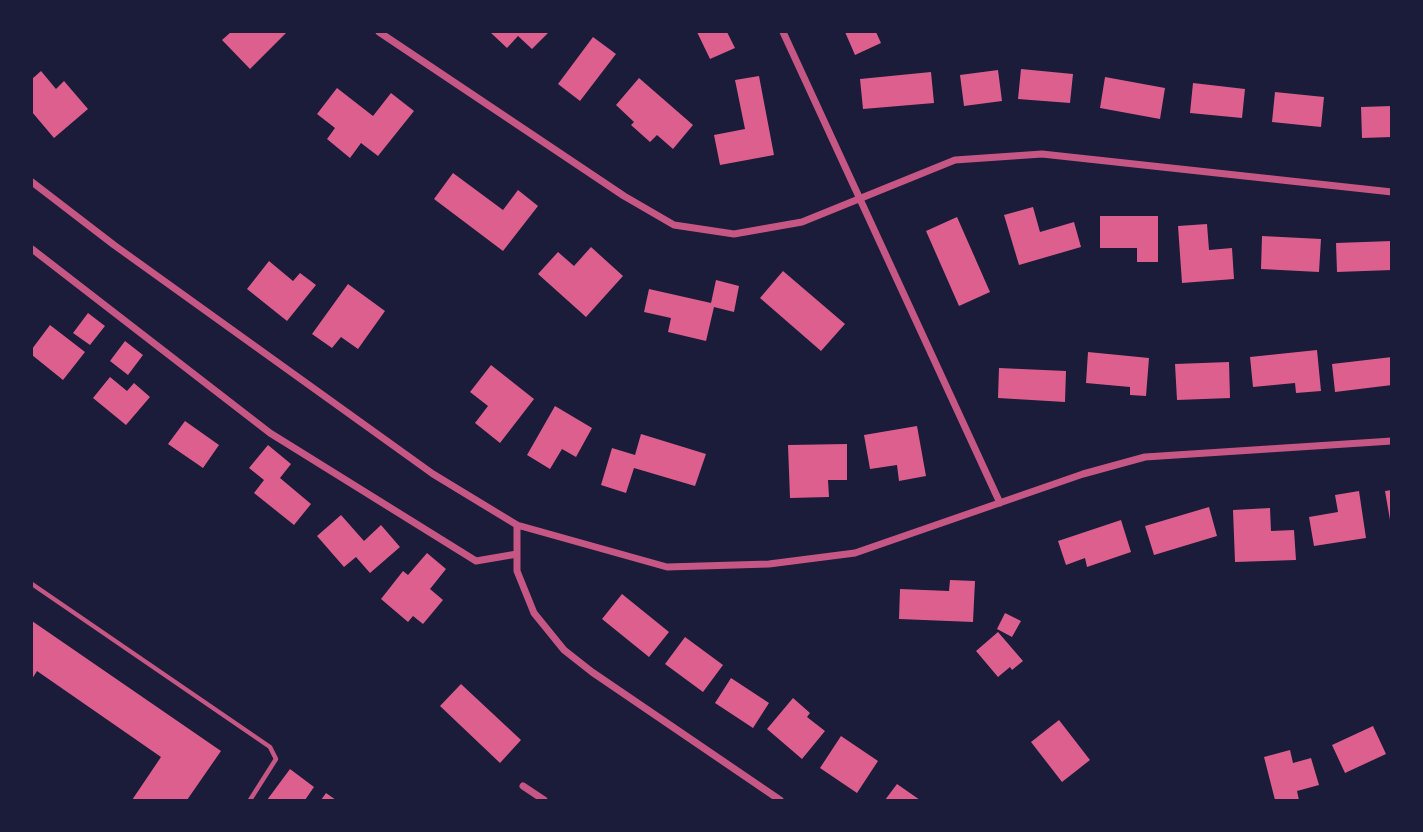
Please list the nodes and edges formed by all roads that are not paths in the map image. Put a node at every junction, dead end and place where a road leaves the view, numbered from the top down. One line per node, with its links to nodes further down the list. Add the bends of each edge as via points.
1 (379, 32): 5 (street, via 674,225 734,234 802,222)
2 (783, 32): 5 (street)
3 (32, 182): 9 (street, via 433,474)
4 (1391, 192): 5 (street, via 1042,154 955,160)
5 (861, 198): 8 (street)
6 (32, 249): 10 (street, via 270,433 476,561)
7 (1391, 441): 8 (street, via 1145,457)
8 (1000, 503): 9 (street, via 855,552 769,564 667,567)
9 (517, 525): 10 (street)
10 (517, 554): 15 (street, via 517,571 534,613 564,650)
11 (32, 584): 13 (lane, via 270,747 276,759)
12 (523, 786): 14 (street)
13 (250, 800)
14 (544, 800)
15 (780, 800)

